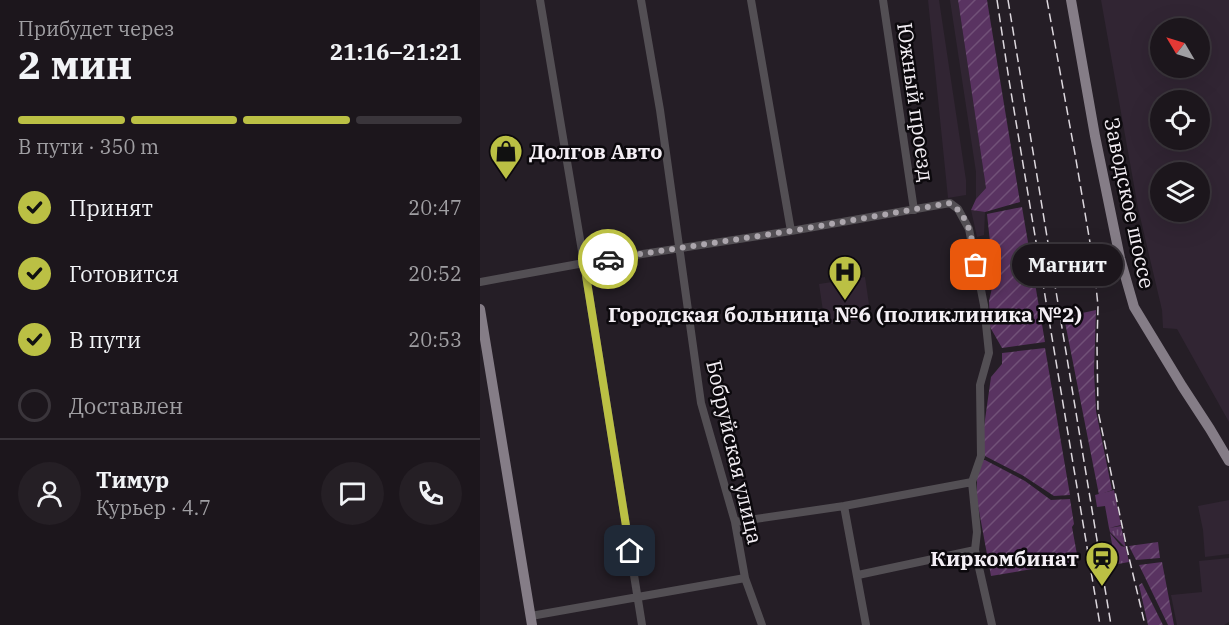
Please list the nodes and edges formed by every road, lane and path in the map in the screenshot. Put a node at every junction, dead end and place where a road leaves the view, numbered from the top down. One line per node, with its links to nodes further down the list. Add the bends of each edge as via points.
1 (540, 0): 9 (street)
2 (641, 0): 8 (street, Бобруйская улица)
3 (751, 0): 7 (street)
4 (883, 0): 6 (street, Южный проезд)
5 (1071, 0): 14 (main road, Заводское шоссе, via 1120,258 1134,307)
6 (914, 210): 7 (street); 15 (street, Южный проезд, via 950,203 969,229 989,353 980,385 981,456)
7 (791, 231): 8 (street)
8 (679, 249): 9 (street); 17 (street, Бобруйская улица, via 701,403)
9 (584, 263): 10 (street); 21 (street)
10 (480, 282)
11 (480, 309): 13 (main road)
12 (480, 354): 13 (main road)
13 (491, 377): 22 (main road)
14 (1229, 461)
15 (972, 482): 16 (street); 18 (street, Южный проезд)
16 (844, 506): 17 (street); 19 (street)
17 (735, 522): 20 (street, Бобруйская улица)
18 (975, 550): 19 (street); 26 (street, Южный проезд)
19 (858, 575): 25 (street)
20 (745, 578): 21 (street); 24 (street, Бобруйская улица)
21 (637, 598): 22 (street); 23 (street)
22 (532, 620)
23 (642, 625)
24 (762, 625)
25 (866, 625)
26 (992, 625)

